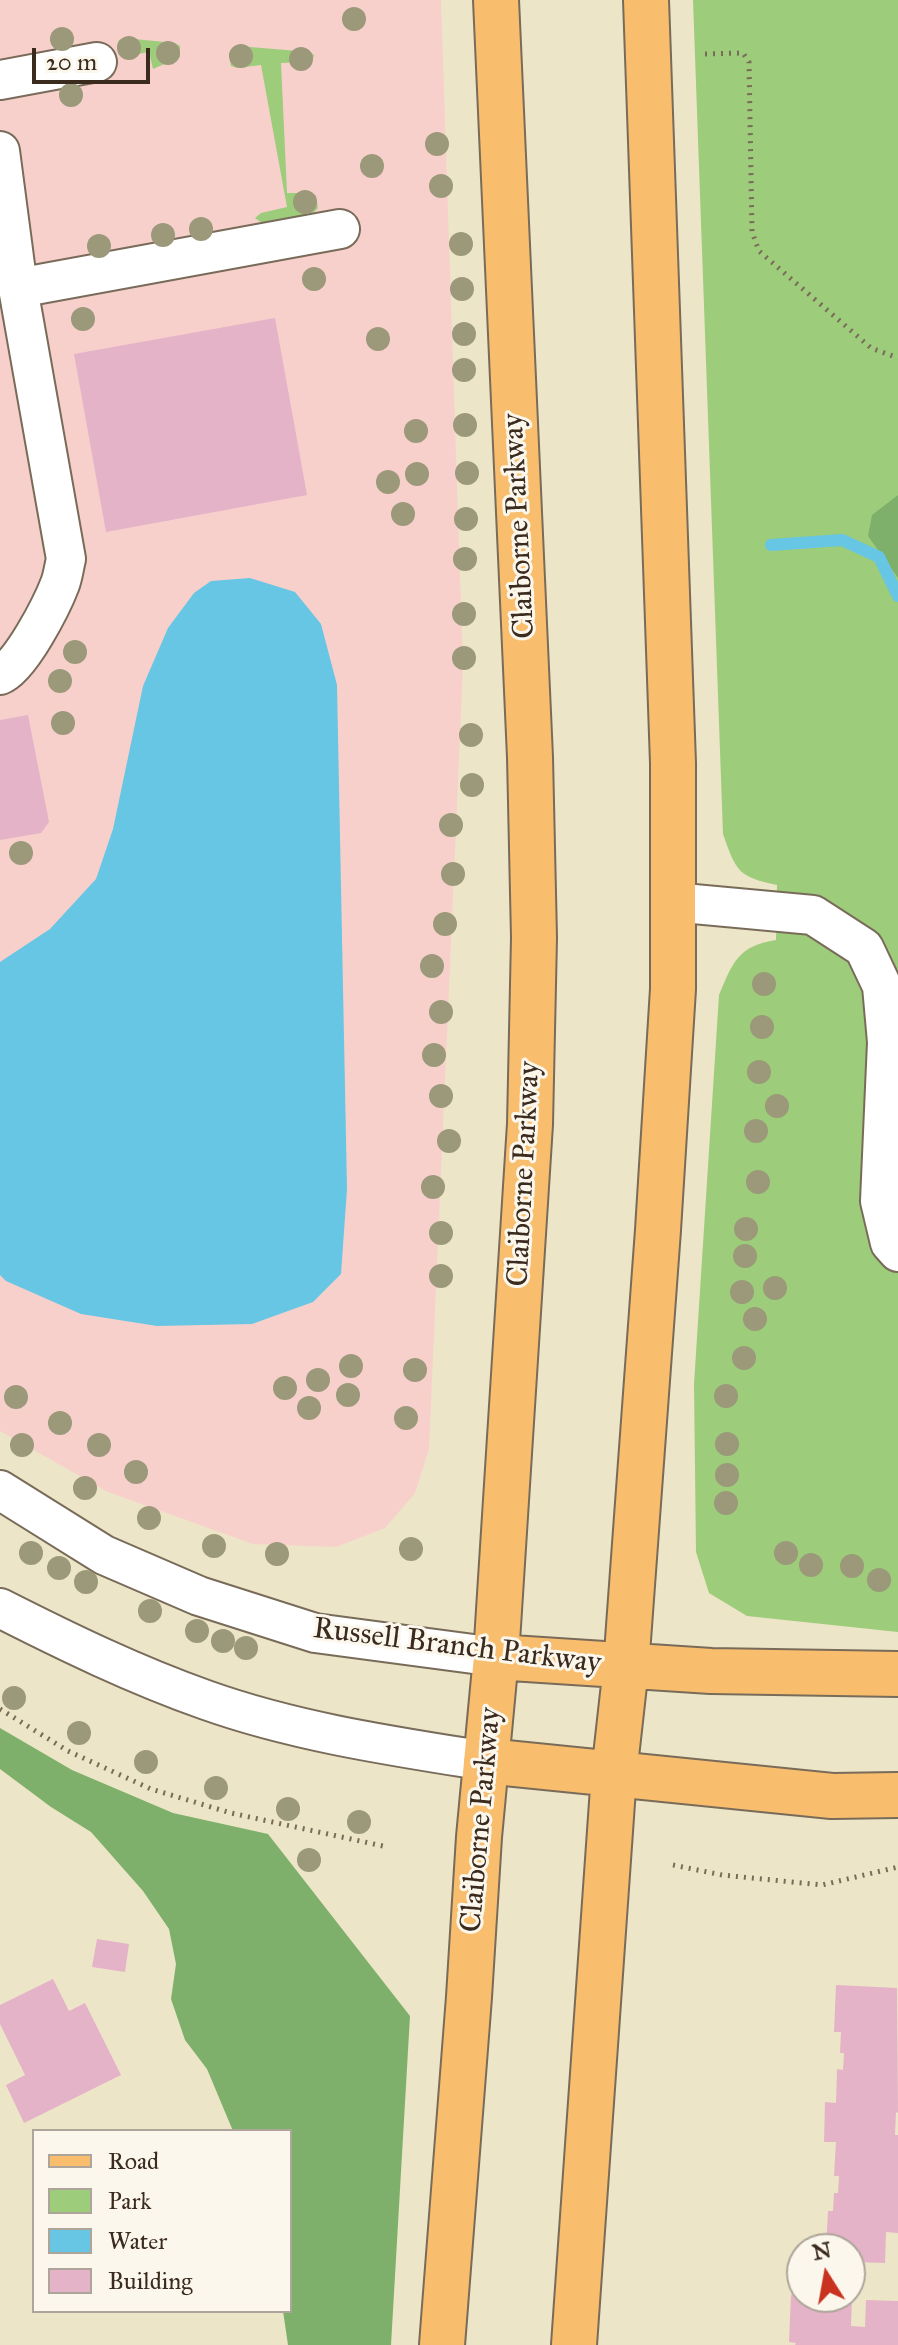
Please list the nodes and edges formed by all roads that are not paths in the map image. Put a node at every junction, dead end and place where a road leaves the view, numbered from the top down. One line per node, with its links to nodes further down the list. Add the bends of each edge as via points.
1 (496, 0): 13 (main road, Claiborne Parkway, via 534,938 530,1124)
2 (646, 0): 9 (main road, via 673,763)
3 (97, 62): 4 (street)
4 (0, 80)
5 (0, 151): 7 (street)
6 (340, 229): 7 (street)
7 (18, 288): 8 (street, via 66,559 61,583 19,659)
8 (0, 675)
9 (672, 902): 10 (street, via 813,915 864,948 882,986 887,1042 880,1201 890,1243); 14 (main road, via 671,1019)
10 (898, 1252)
11 (0, 1490): 13 (street, Russell Branch Parkway, via 104,1555 199,1596 315,1633)
12 (0, 1608): 16 (street, via 96,1657 208,1701 330,1734)
13 (496, 1657): 14 (main road, Russell Branch Parkway); 16 (main road, Claiborne Parkway)
14 (626, 1667): 15 (main road, Russell Branch Parkway); 17 (main road)
15 (898, 1674)
16 (486, 1761): 17 (main road); 19 (main road, Claiborne Parkway)
17 (614, 1774): 18 (main road, via 832,1796); 20 (main road)
18 (898, 1795)
19 (442, 2345)
20 (574, 2345)

